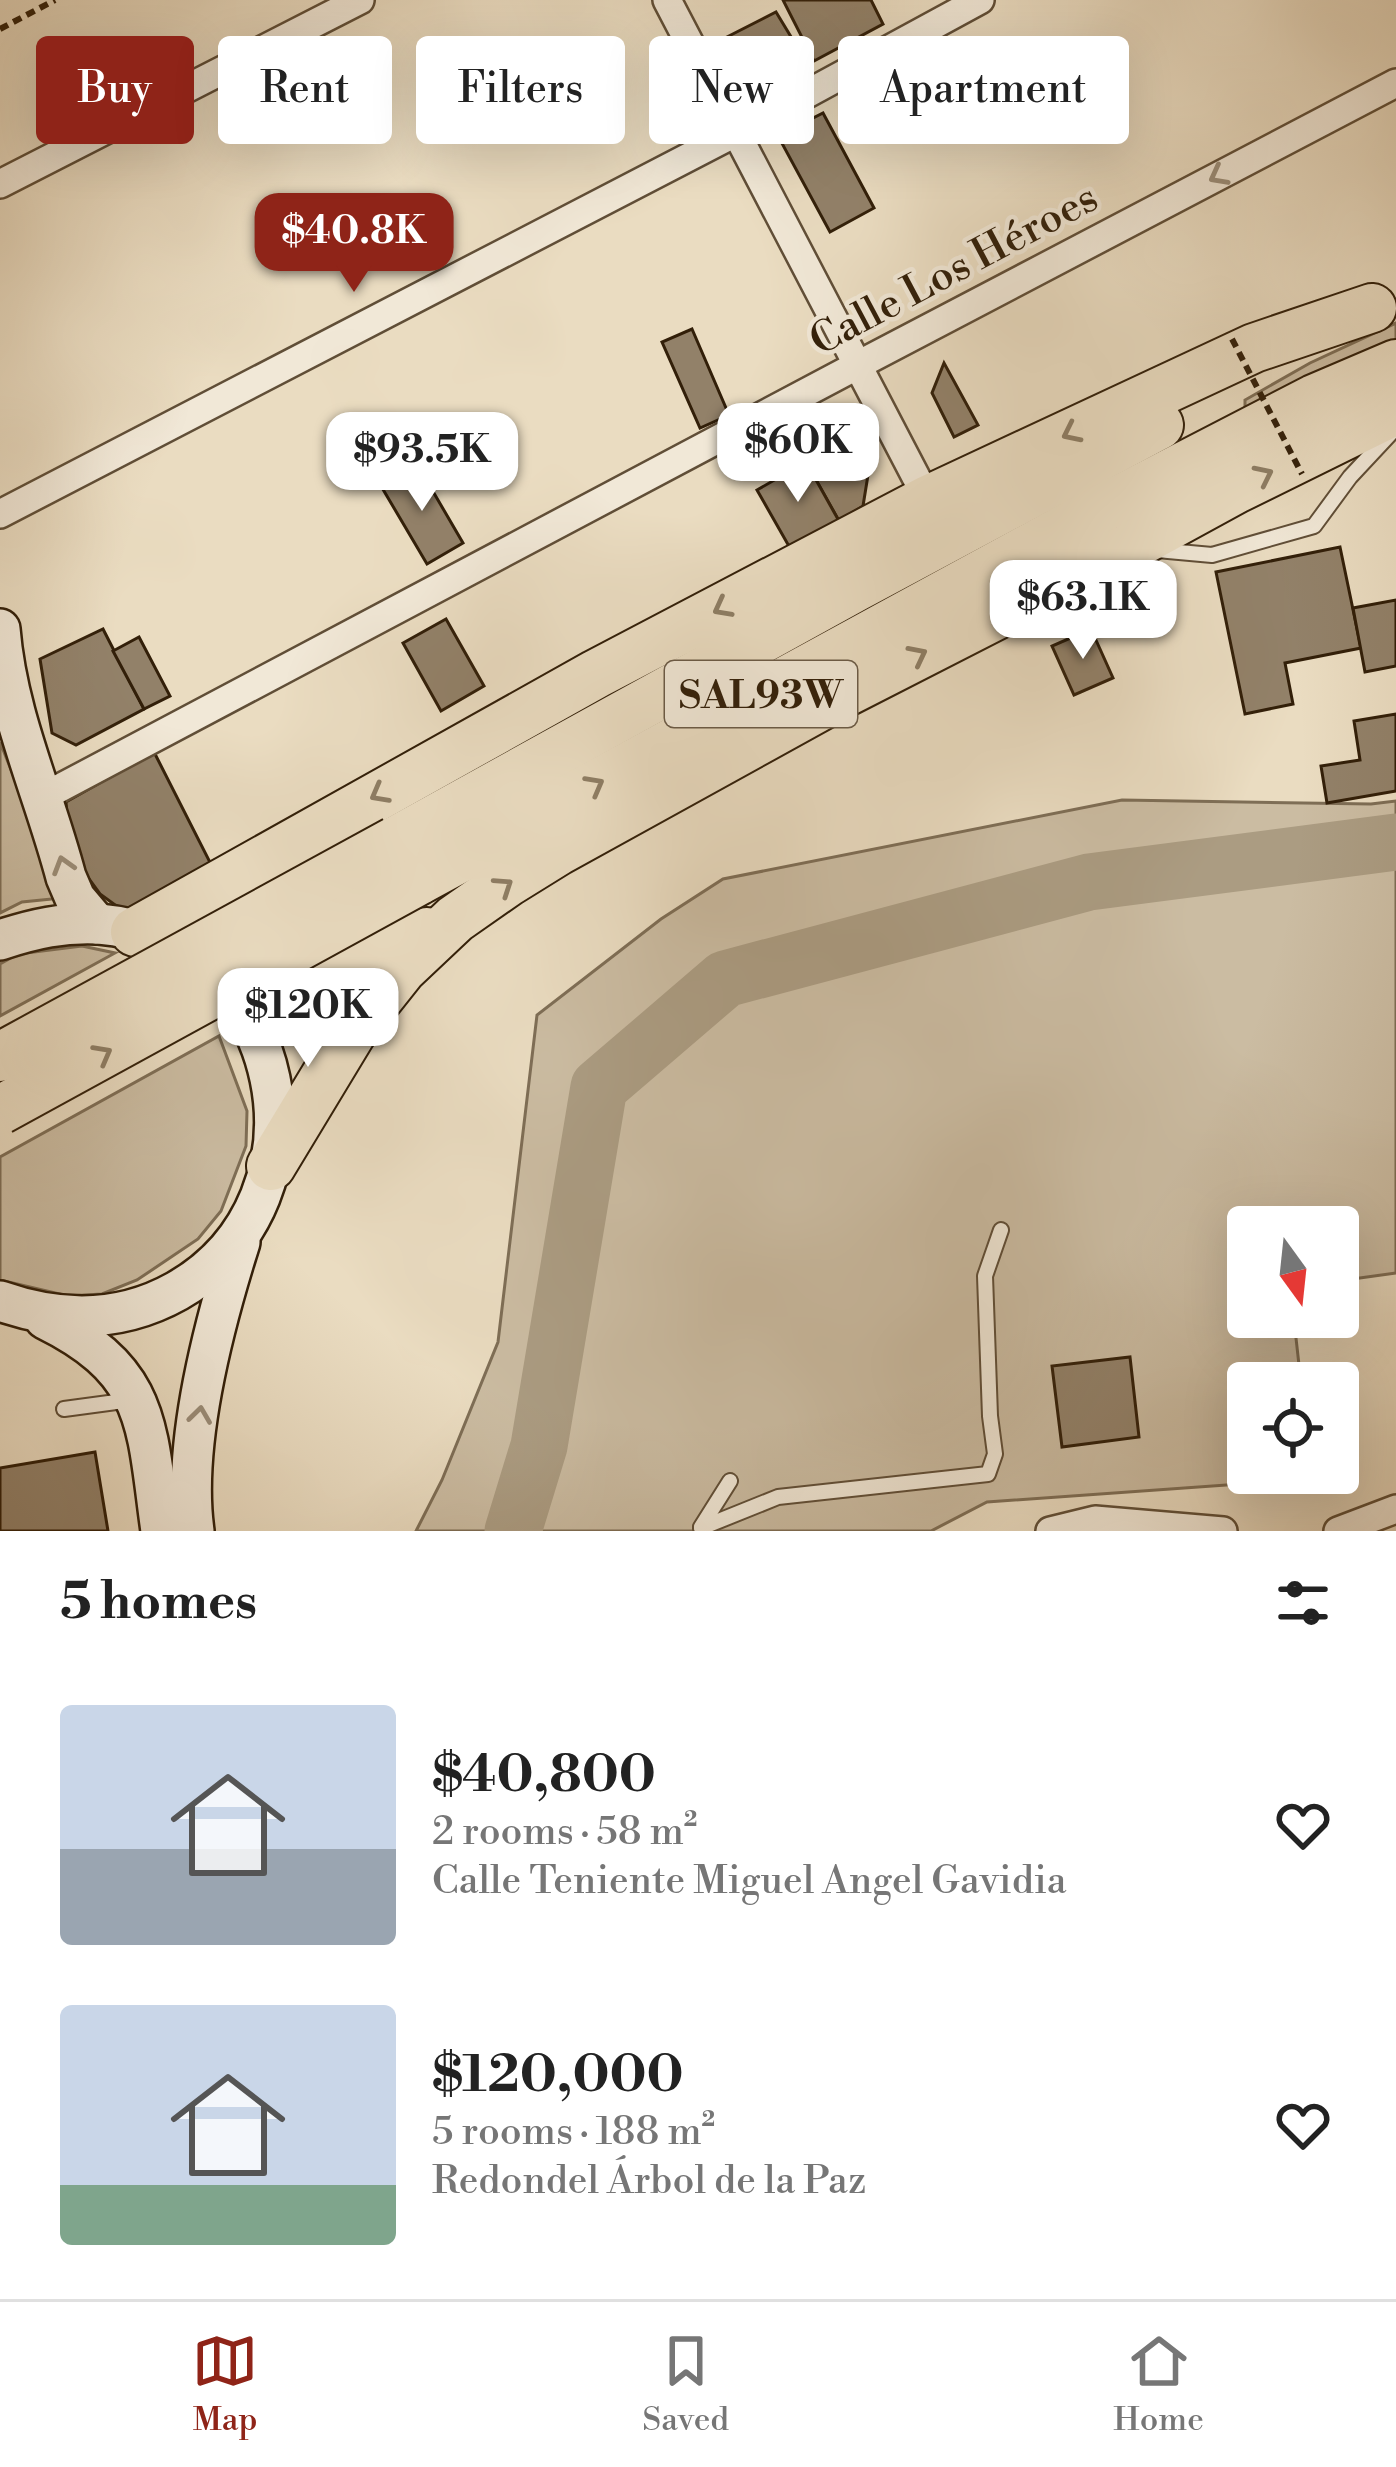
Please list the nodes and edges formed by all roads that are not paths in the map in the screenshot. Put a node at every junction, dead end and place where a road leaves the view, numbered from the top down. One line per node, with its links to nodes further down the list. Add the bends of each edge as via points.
1 (360, 0): 9 (street)
2 (667, 0): 4 (street)
3 (980, 0): 6 (street)
4 (686, 36)
5 (1396, 83): 12 (street, Calle Los Héroes, one-way to 12)
6 (814, 90)
7 (713, 144): 16 (street)
8 (742, 144): 12 (street)
9 (0, 184)
10 (1384, 303): 15 (highway, one-way to 15, via 1253,348); 21 (highway, SAL93W, via 856,587)
11 (1396, 364): 17 (highway, SAL93W, via 1314,399)
12 (858, 365): 15 (street); 19 (street, Calle Los Héroes)
13 (1396, 410): 17 (highway, one-way to 13, via 1236,489)
14 (1396, 428): 17 (lane, via 1314,526 1212,554)
15 (928, 500): 20 (highway, one-way to 20)
16 (0, 514)
17 (1116, 527): 21 (highway, SAL93W, one-way to 17); 22 (highway, one-way to 17)
18 (0, 629): 19 (main road)
19 (41, 798): 23 (main road, one-way to 19, via 75,898)
20 (296, 840): 22 (highway, via 263,877 260,901 272,950 290,966 332,974); 23 (highway, via 163,919)
21 (407, 861): 25 (highway, SAL93W, bridge); 26 (highway, SAL93W, one-way to 21, bridge)
22 (455, 919): 27 (highway, via 401,969 352,1032)
23 (116, 928): 24 (main road, via 64,924); 27 (main road, via 170,945 202,966 250,1022 274,1092)
24 (0, 940)
25 (0, 1057)
26 (0, 1110)
27 (271, 1166): 28 (main road)
28 (245, 1227): 30 (main road, via 188,1285 138,1309 83,1318); 37 (main road, one-way to 28, via 192,1479 208,1364)
29 (1001, 1230): 35 (lane, via 985,1276 995,1454 988,1474 778,1497)
30 (15, 1306): 31 (main road, via 105,1356)
31 (136, 1399): 32 (lane); 36 (main road)
32 (64, 1408)
33 (730, 1481): 35 (lane)
34 (1396, 1509): 40 (street)
35 (700, 1529)
36 (160, 1531)
37 (194, 1531)
38 (1051, 1531): 39 (street, via 1096,1520)
39 (1222, 1531)
40 (1338, 1531)

